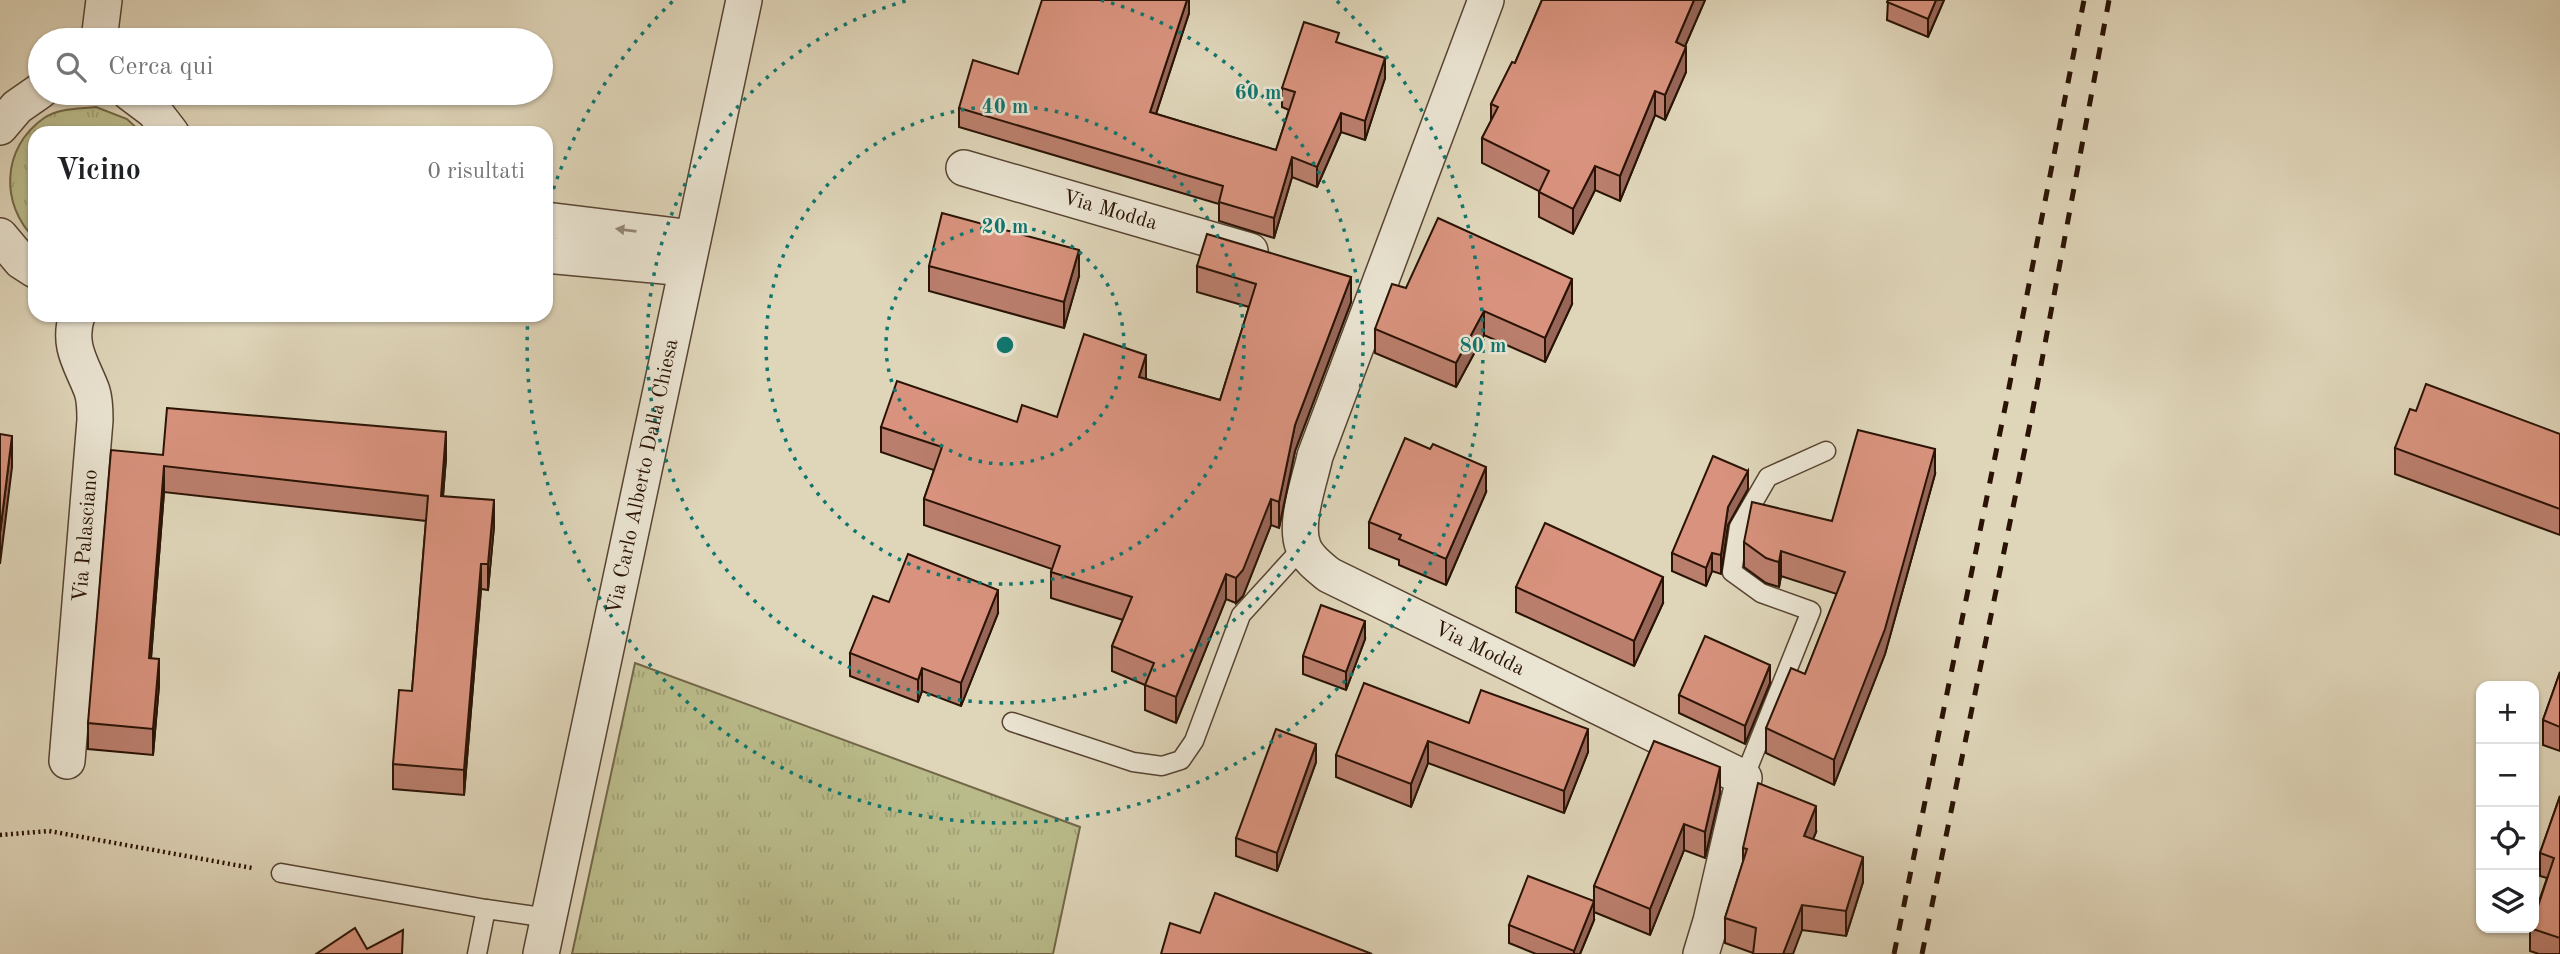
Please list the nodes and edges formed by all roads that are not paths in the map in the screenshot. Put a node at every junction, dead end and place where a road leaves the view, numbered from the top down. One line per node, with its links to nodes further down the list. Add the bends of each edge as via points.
1 (104, 0): 4 (street)
2 (744, 0): 12 (street, Via Carlo Alberto Dalla Chiesa)
3 (1486, 0): 18 (street, via 1364,285 1315,456 1300,522)
4 (100, 28)
5 (28, 100): 8 (street)
6 (146, 105): 7 (street)
7 (166, 126)
8 (0, 127)
9 (964, 167): 14 (street, Via Modda)
10 (553, 222): 12 (street, one-way to 10)
11 (0, 236): 15 (street)
12 (690, 253): 13 (street); 24 (street, Via Carlo Alberto Dalla Chiesa)
13 (553, 256)
14 (1284, 261)
15 (28, 266)
16 (76, 322): 20 (street, Via Palasciano, via 76,356 93,395 96,420)
17 (1826, 451): 21 (lane, via 1768,477 1739,527 1732,572 1761,593 1811,611)
18 (1303, 547): 19 (lane, via 1241,615 1194,741 1181,761 1162,766 1133,762); 21 (street, Via Modda, via 1329,575)
19 (1012, 722)
20 (67, 761)
21 (1744, 778): 27 (street)
22 (281, 873): 23 (lane)
23 (486, 909): 24 (lane); 25 (lane)
24 (549, 918): 26 (street, Via Carlo Alberto Dalla Chiesa)
25 (477, 954)
26 (541, 954)
27 (1701, 954)

